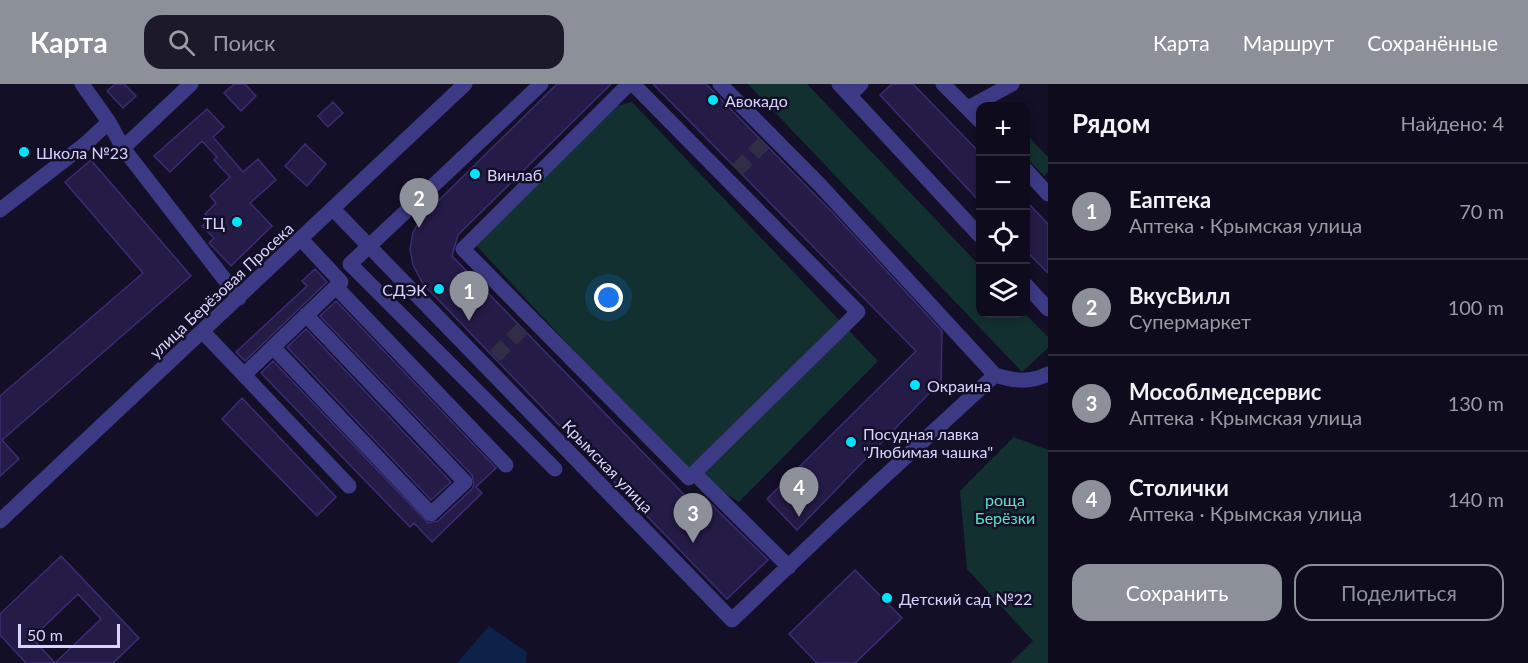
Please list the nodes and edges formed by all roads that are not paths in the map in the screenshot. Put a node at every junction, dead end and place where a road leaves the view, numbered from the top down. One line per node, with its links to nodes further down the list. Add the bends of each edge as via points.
1 (82, 84): 13 (street)
2 (191, 84): 14 (street)
3 (465, 84): 17 (street, улица Берёзовая Просека)
4 (541, 84): 21 (street)
5 (631, 84): 34 (street, via 732,175 858,312); 34 (street, via 463,249 527,324 689,478)
6 (720, 84): 31 (street, via 767,139 819,184)
7 (839, 84): 10 (street)
8 (943, 84): 11 (street)
9 (1012, 84): 11 (street)
10 (856, 90): 19 (street)
11 (968, 108): 12 (street)
12 (976, 116)
13 (109, 122): 14 (street); 18 (street)
14 (123, 148): 24 (street)
15 (1030, 174): 16 (street)
16 (1048, 194)
17 (333, 209): 20 (street, улица Берёзовая Просека); 21 (street, Крымская улица)
18 (0, 210)
19 (976, 230)
20 (301, 239): 22 (street, via 341,282); 24 (street, улица Берёзовая Просека)
21 (369, 246): 33 (street, via 350,264); 37 (street, Крымская улица, via 490,361 732,620)
22 (336, 287): 26 (street); 32 (street)
23 (1030, 289): 25 (street)
24 (239, 298): 27 (street, улица Берёзовая Просека)
25 (1048, 309)
26 (306, 315): 28 (street); 28 (street, via 465,482 457,490 432,514)
27 (203, 332): 30 (street); 36 (street, улица Берёзовая Просека)
28 (273, 347): 30 (street)
29 (1048, 374): 31 (street, via 1036,380 1011,381)
30 (244, 375): 35 (street)
31 (995, 375): 37 (street, Крымская улица)
32 (506, 465)
33 (555, 469)
34 (695, 474): 37 (street)
35 (349, 486)
36 (0, 521)
37 (789, 567)

